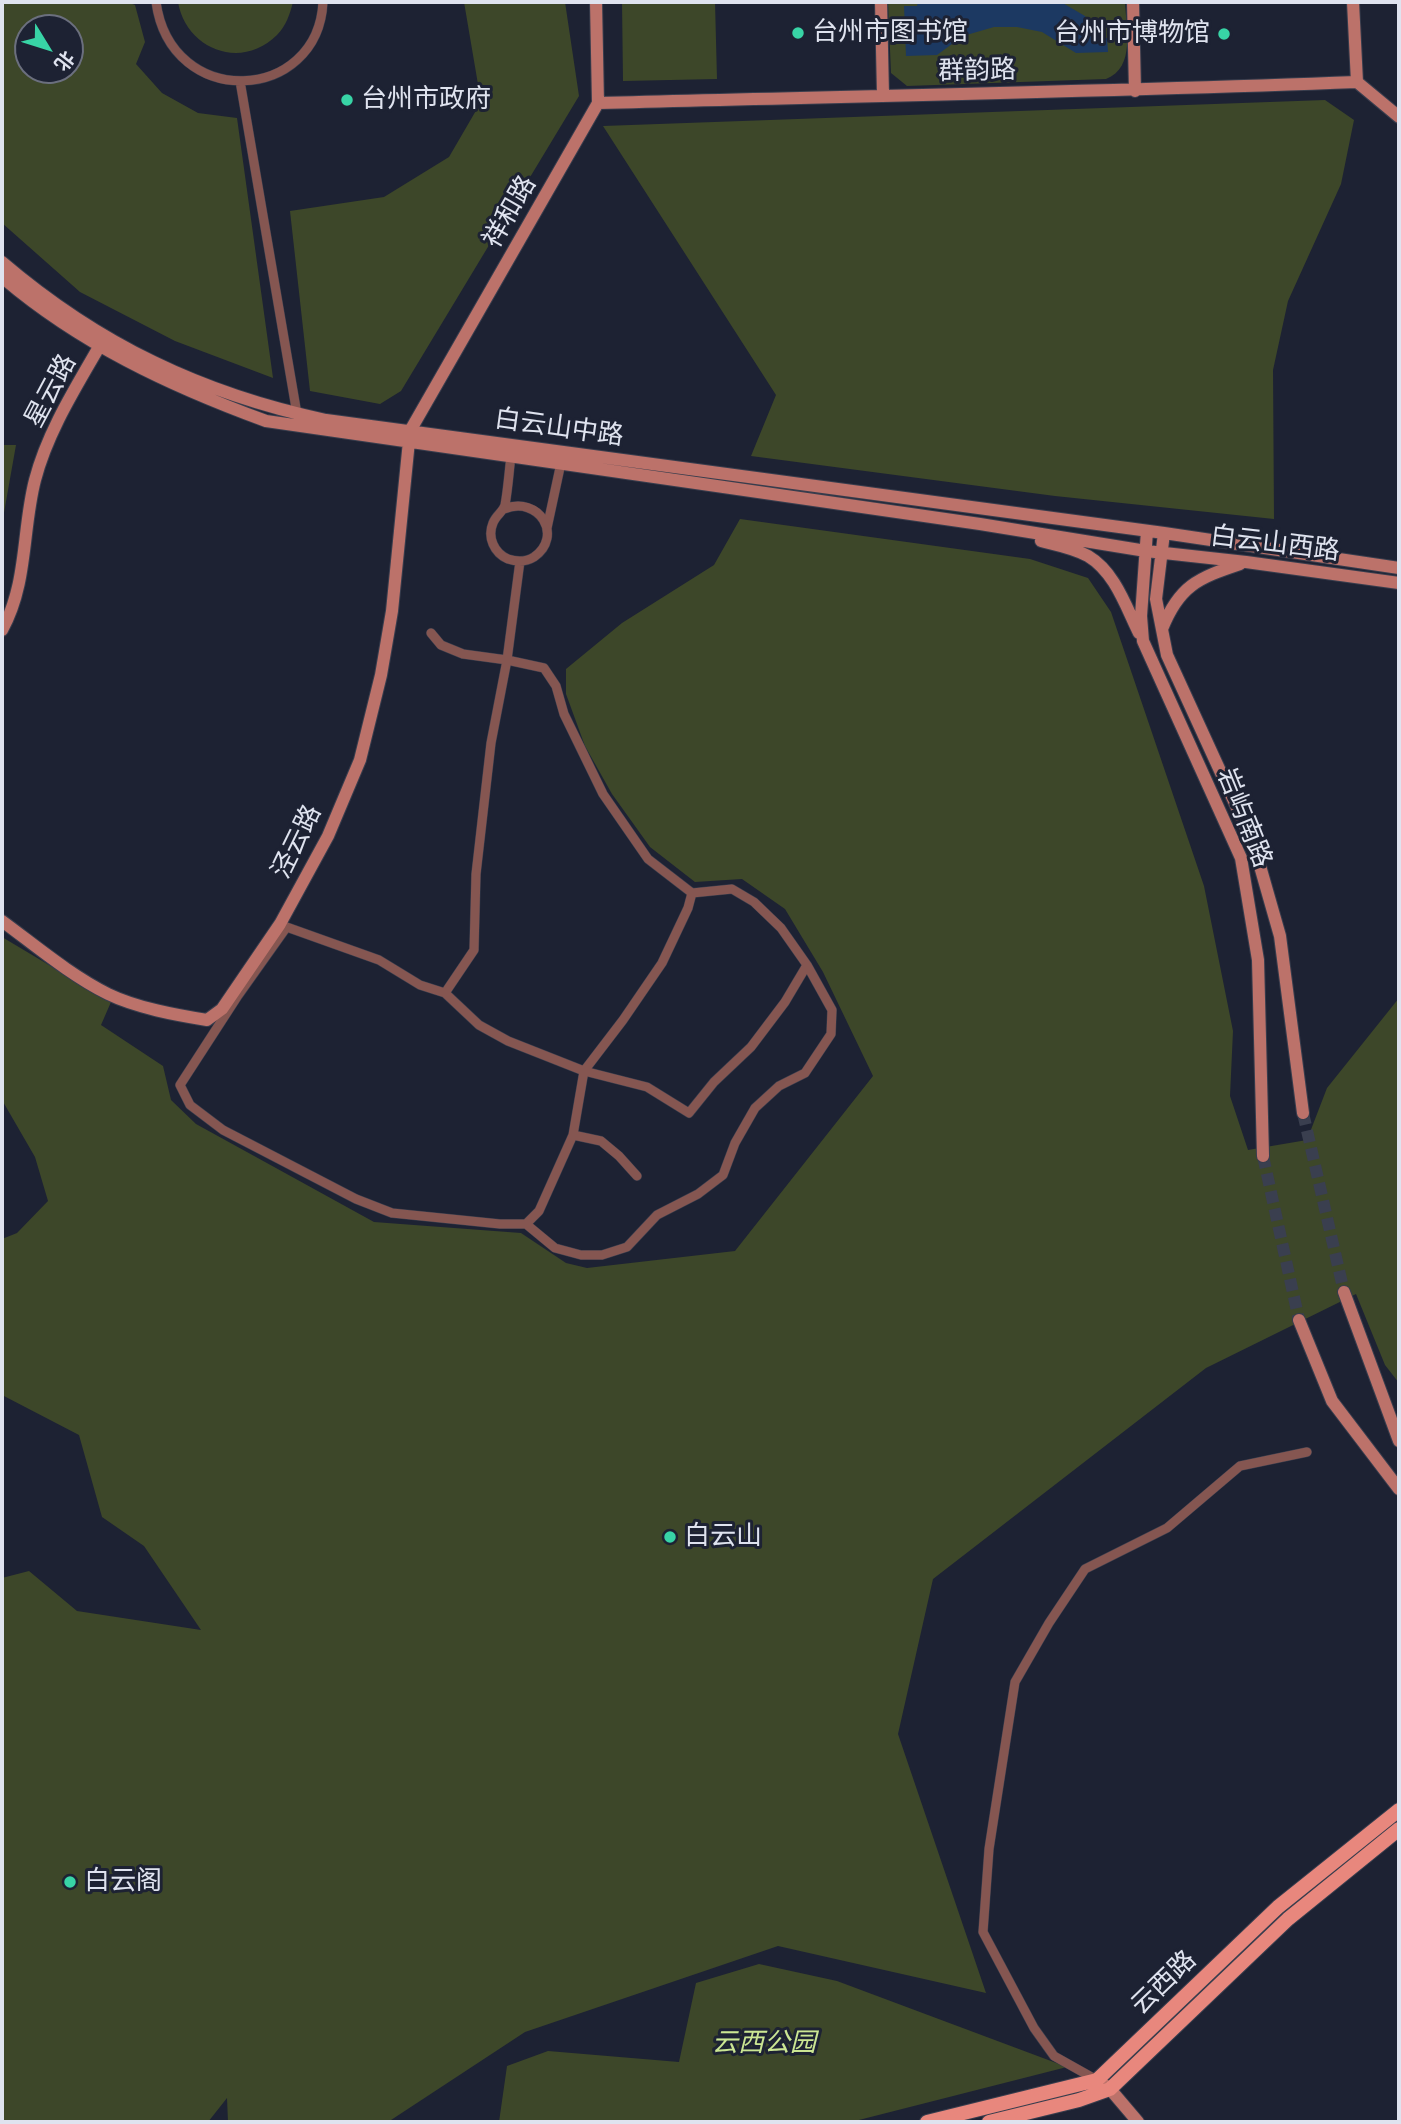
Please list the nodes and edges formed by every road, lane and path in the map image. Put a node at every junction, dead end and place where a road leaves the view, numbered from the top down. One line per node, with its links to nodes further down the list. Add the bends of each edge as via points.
1 (156, 2): 7 (street, via 164,32 182,58 208,75)
2 (323, 2): 7 (street, via 314,36 296,60 270,76)
3 (596, 2): 11 (main road)
4 (881, 2): 10 (main road)
5 (1133, 2): 9 (main road)
6 (1353, 2): 8 (main road)
7 (240, 81): 16 (street)
8 (1357, 82): 9 (main road, 群韵路); 12 (main road)
9 (1135, 91): 10 (main road, 群韵路)
10 (883, 95): 11 (main road, 群韵路)
11 (598, 103): 17 (main road, 祥和路)
12 (1399, 117)
13 (2, 262): 15 (main road, 白云山中路)
14 (2, 277): 15 (main road, 白云山中路, via 31,302)
15 (102, 341): 16 (main road, 白云山中路, via 205,386); 17 (main road, 白云山中路, via 210,401 266,421); 31 (main road, 星云路, via 43,455 21,580)
16 (297, 414): 17 (main road, 白云山中路)
17 (409, 436): 18 (main road, 白云山中路); 23 (main road, 白云山中路); 38 (main road, 泾云路, via 392,611 360,760)
18 (511, 456): 19 (main road, 白云山中路); 20 (street)
19 (561, 463): 21 (main road, 白云山中路); 22 (street)
20 (504, 509): 22 (street, via 531,508); 27 (street, via 493,523 492,542 503,556)
21 (980, 524): 25 (main road, 白云山中路); 34 (main road, via 1088,556 1101,565)
22 (547, 529): 27 (street, via 547,539 537,555)
23 (1147, 531): 24 (main road, 白云山西路); 25 (main road, 岩屿南路)
24 (1164, 533): 26 (main road, 岩屿南路); 29 (main road, 白云山西路)
25 (1146, 551): 26 (main road, 白云山西路); 34 (main road, 岩屿南路, via 1140,616)
26 (1162, 554): 28 (main road, 白云山西路); 32 (main road, 岩屿南路, via 1156,599)
27 (520, 561): 35 (street)
28 (1246, 562): 30 (main road, 白云山西路); 32 (main road, via 1191,584 1169,611)
29 (1399, 568)
30 (1399, 583)
31 (2, 630)
32 (1162, 630): 42 (main road, 岩屿南路, via 1167,655 1265,877 1280,936)
33 (431, 633): 35 (street, via 441,645 463,654)
34 (1143, 641): 44 (main road, 岩屿南路, via 1241,858 1258,960)
35 (507, 660): 36 (street, via 544,668 603,794 648,859); 40 (street, via 476,874 474,950)
36 (692, 893): 39 (street, via 732,888 781,928); 41 (street, via 662,963)
37 (2, 921): 38 (main road, 泾云路, via 110,995 207,1020 222,1009)
38 (283, 926): 40 (street, via 379,960 420,985); 46 (street, via 180,1085 190,1104 223,1130 289,1166 392,1213)
39 (807, 965): 41 (street, via 751,1048 689,1113 647,1087); 46 (street, via 832,1010 831,1034 805,1073 779,1086 755,1108 734,1143 723,1175 657,1215 627,1247 602,1255 555,1248)
40 (445, 993): 41 (street, via 488,1031)
41 (584, 1071): 43 (street)
42 (1303, 1113)
43 (573, 1135): 45 (street, via 601,1141); 46 (street, via 539,1211)
44 (1263, 1156)
45 (637, 1176)
46 (526, 1224)
47 (1344, 1292): 49 (main road)
48 (1299, 1320): 51 (main road, via 1332,1401)
49 (1399, 1441)
50 (1307, 1452): 54 (street, via 1240,1466 1167,1528 1085,1569 1015,1682 989,1849 984,1932 1034,2028 1054,2056)
51 (1399, 1489)
52 (1399, 1810): 54 (main road, 云西路, via 1278,1908)
53 (1399, 1829): 55 (main road, 云西路, via 1288,1919)
54 (1097, 2080): 55 (main road); 56 (main road, 云西路)
55 (1110, 2090): 57 (main road, 云西路); 58 (main road)
56 (927, 2122)
57 (989, 2122)
58 (1139, 2122)

